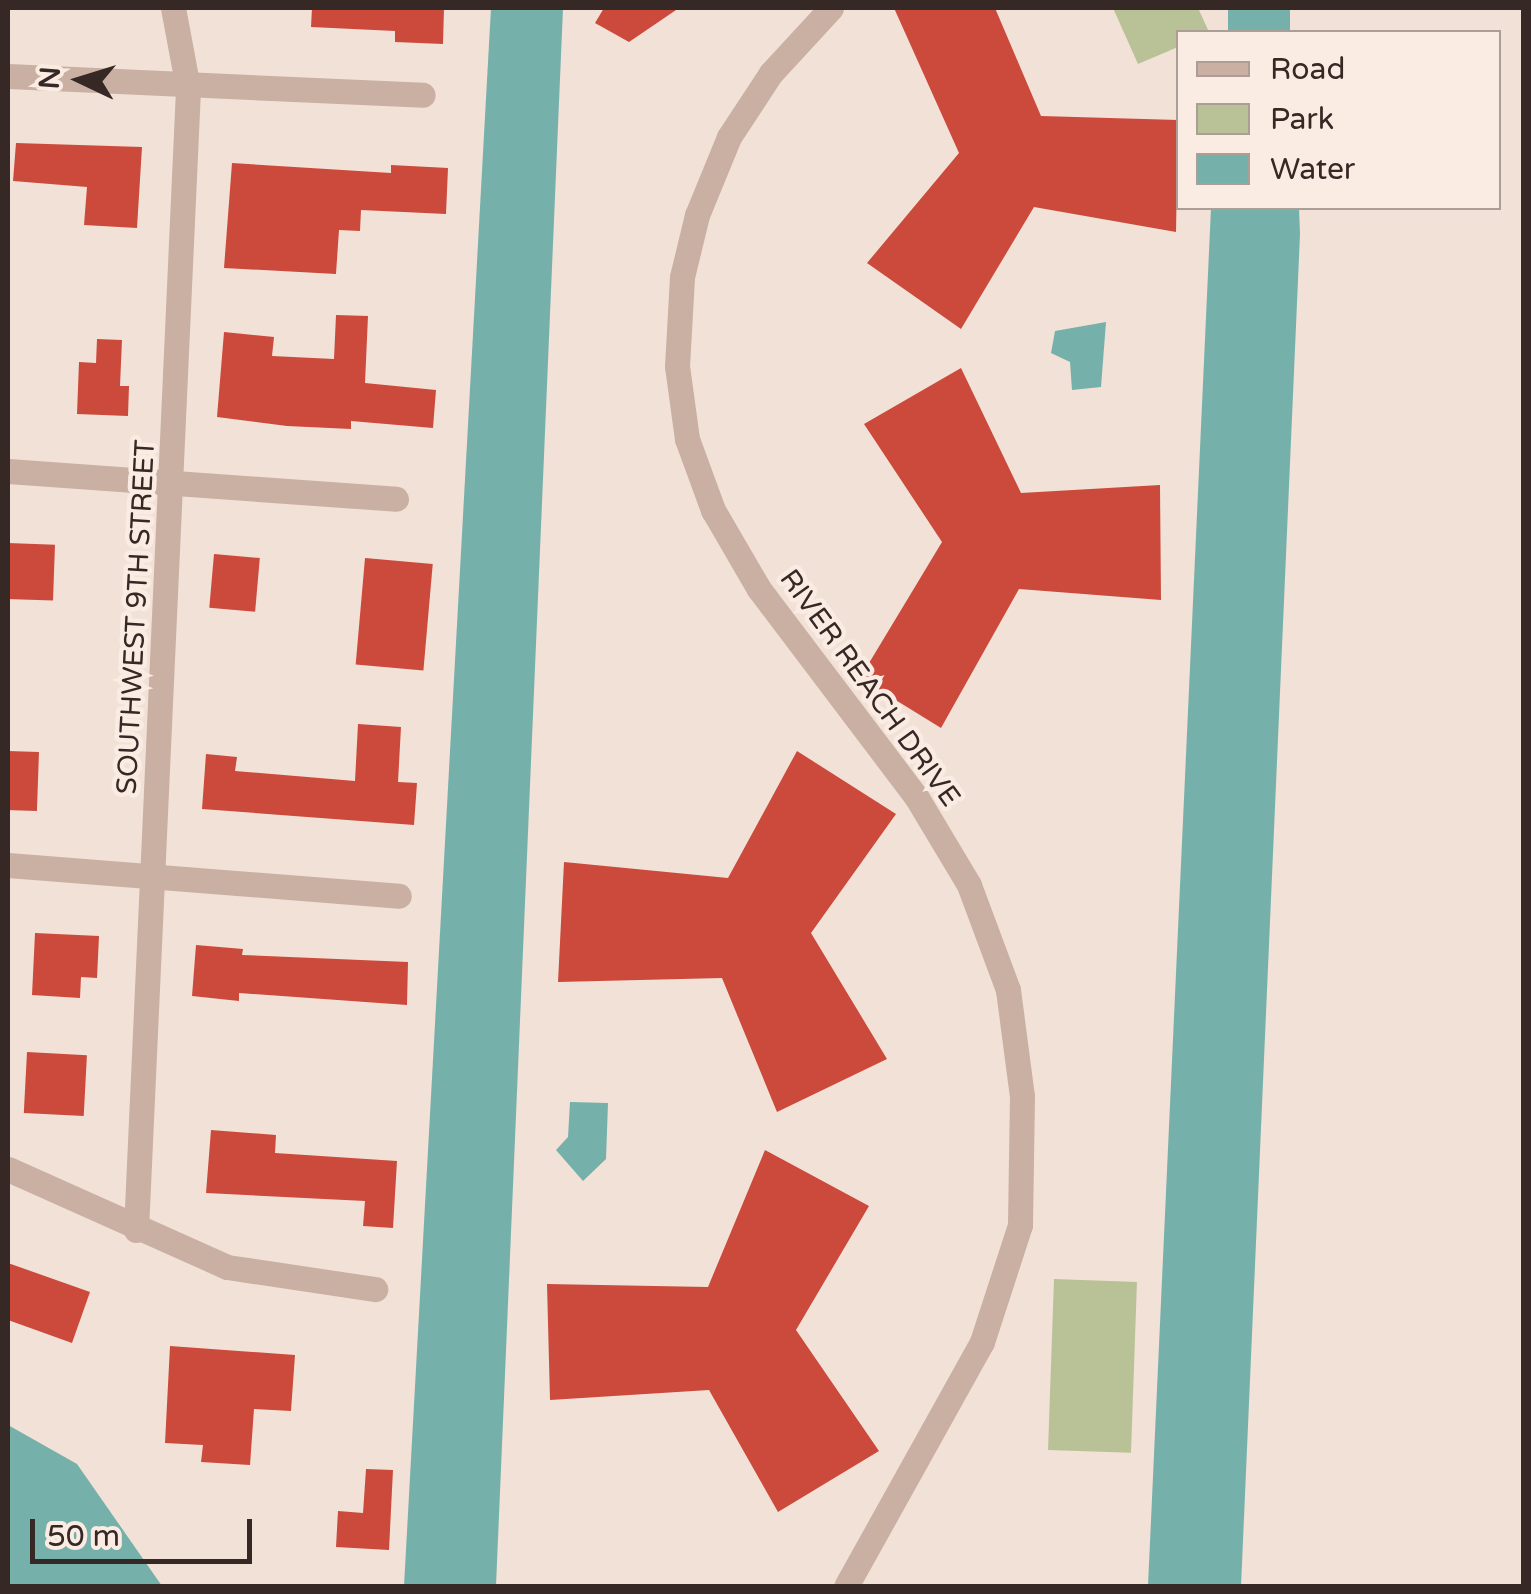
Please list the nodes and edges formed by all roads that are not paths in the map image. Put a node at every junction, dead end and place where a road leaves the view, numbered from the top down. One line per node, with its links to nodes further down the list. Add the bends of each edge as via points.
1 (173, 8): 4 (street, SOUTHWEST 9TH STREET)
2 (830, 8): 15 (street, RIVER REACH DRIVE, via 772,73 729,137 697,215 682,276 677,366 688,439 713,510 759,589 917,798 968,885 1008,990 1022,1096 1020,1224 982,1342)
3 (8, 76): 4 (street)
4 (188, 88): 5 (street); 7 (street, SOUTHWEST 9TH STREET)
5 (423, 95)
6 (8, 471): 7 (street)
7 (174, 481): 8 (street); 10 (street, SOUTHWEST 9TH STREET)
8 (396, 499)
9 (8, 865): 10 (street)
10 (154, 874): 11 (street); 13 (street, SOUTHWEST 9TH STREET)
11 (399, 896)
12 (8, 1170): 13 (street)
13 (136, 1230): 14 (street, via 228,1268)
14 (375, 1288)
15 (846, 1586)

